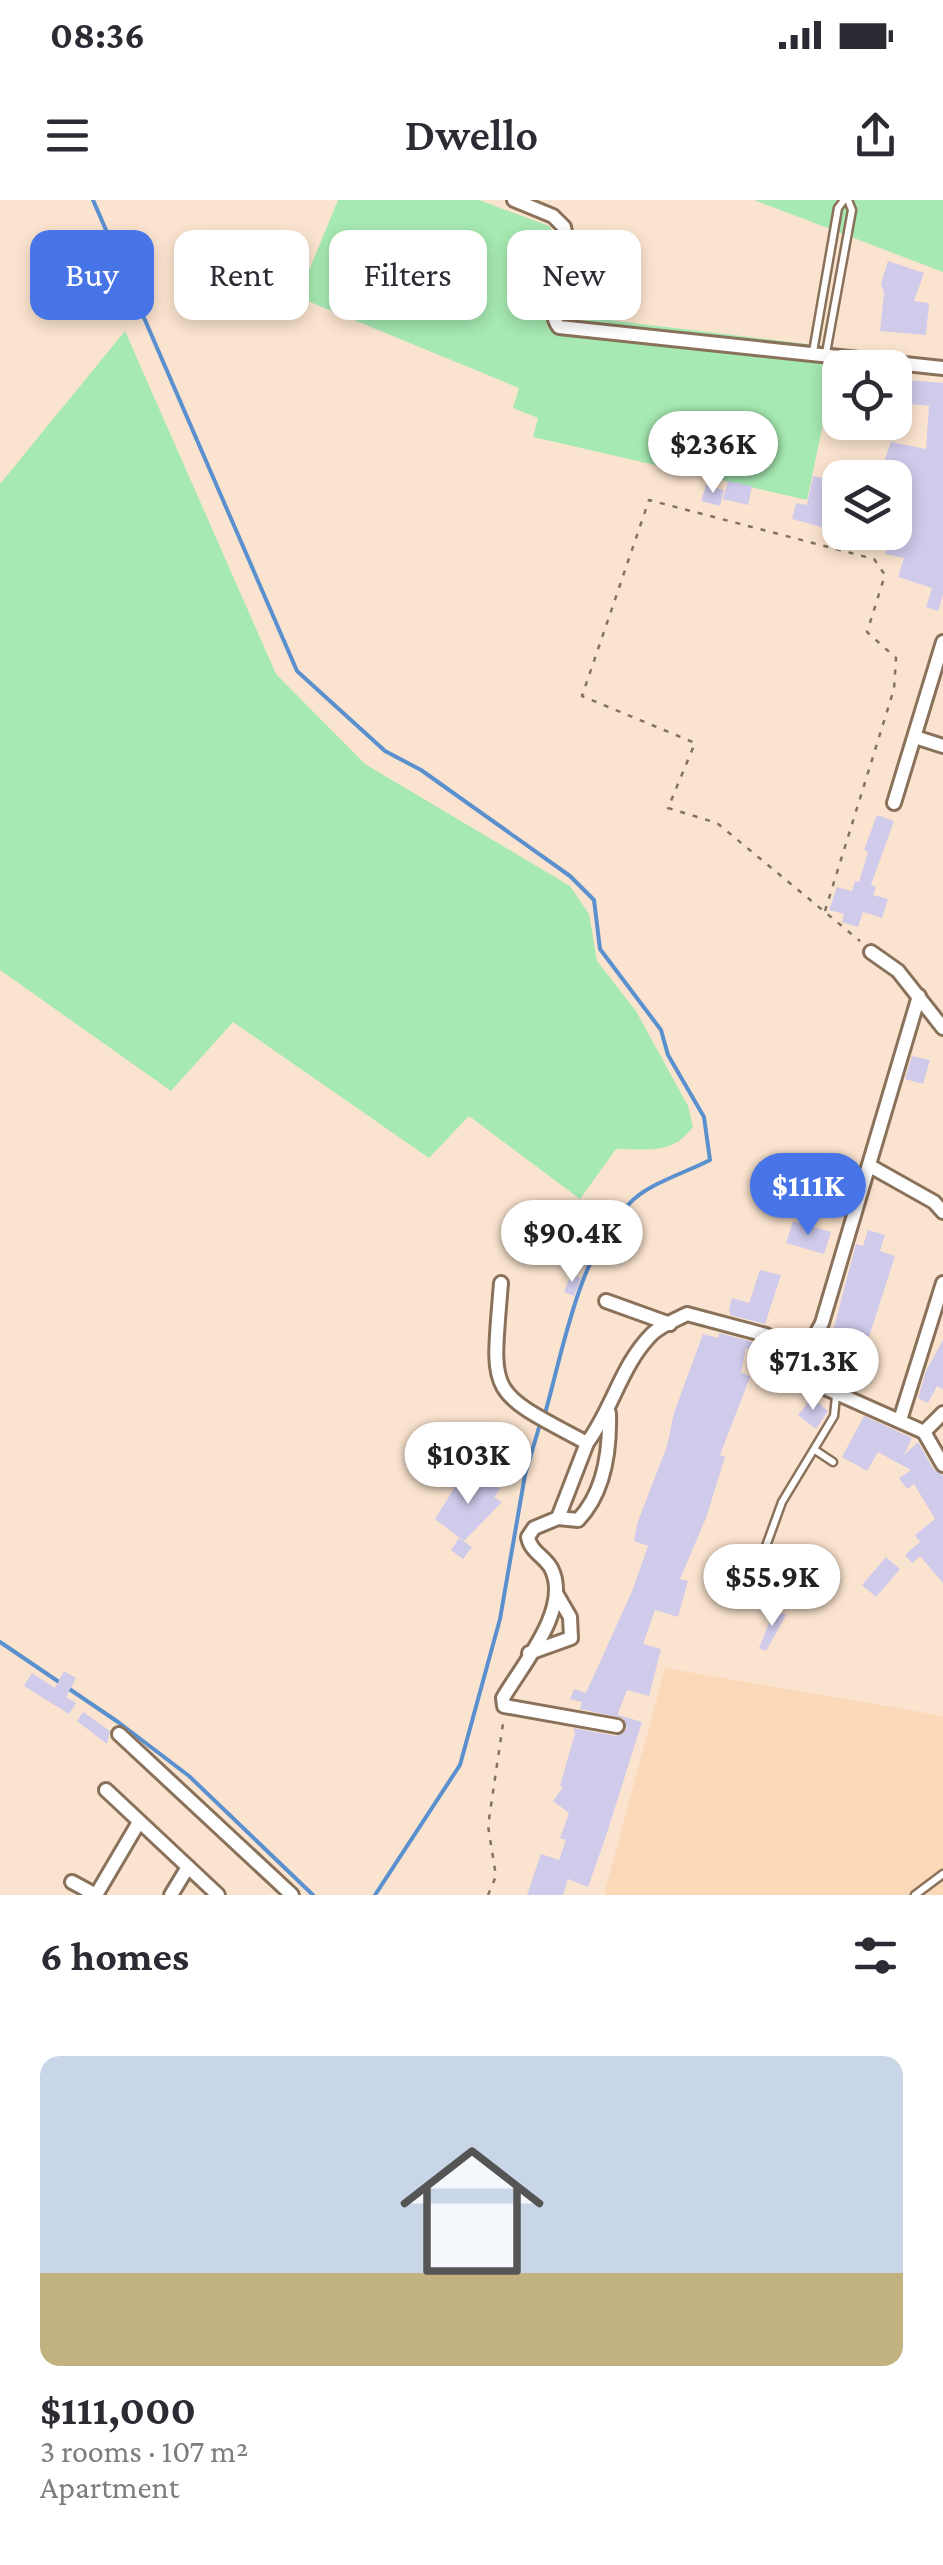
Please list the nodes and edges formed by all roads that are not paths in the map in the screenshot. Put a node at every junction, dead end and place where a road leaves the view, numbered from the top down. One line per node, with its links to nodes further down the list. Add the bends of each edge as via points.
1 (514, 200): 5 (street, via 564,227 566,259 553,309 560,326)
2 (846, 200): 3 (lane, via 838,208); 4 (lane, via 852,210)
3 (830, 248): 4 (lane); 5 (lane)
4 (846, 251): 5 (lane)
5 (819, 352): 6 (street)
6 (943, 368)
7 (943, 642): 8 (street)
8 (915, 737): 9 (street); 10 (street)
9 (943, 746)
10 (894, 804)
11 (871, 952): 12 (street)
12 (920, 996): 13 (street); 14 (street)
13 (943, 1028)
14 (870, 1166): 15 (street); 20 (street, via 822,1323)
15 (943, 1212)
16 (943, 1282): 24 (street)
17 (501, 1283): 26 (street, via 497,1379 516,1405)
18 (606, 1301): 19 (street)
19 (670, 1324): 20 (street, via 687,1314 738,1326); 22 (street, via 655,1330 623,1370)
20 (804, 1356): 21 (street, via 816,1384)
21 (836, 1395): 24 (street); 27 (lane, via 834,1416)
22 (609, 1413): 26 (street); 30 (street, via 611,1446 596,1492 578,1520)
23 (943, 1413): 25 (street)
24 (900, 1420): 25 (street)
25 (924, 1432): 29 (street)
26 (587, 1443): 30 (street)
27 (815, 1450): 28 (lane); 31 (lane, via 782,1502)
28 (833, 1462)
29 (943, 1466)
30 (558, 1518): 32 (street, via 528,1537 550,1568)
31 (753, 1582)
32 (556, 1593): 33 (street); 33 (street, via 570,1617 571,1638)
33 (529, 1654): 34 (street, via 504,1706)
34 (617, 1726)
35 (119, 1734): 44 (street)
36 (106, 1790): 37 (street)
37 (140, 1822): 38 (street); 41 (street)
38 (188, 1867): 42 (street); 43 (street)
39 (943, 1874): 45 (lane)
40 (72, 1882): 41 (street)
41 (96, 1895)
42 (171, 1895)
43 (218, 1895)
44 (292, 1895)
45 (915, 1895)

